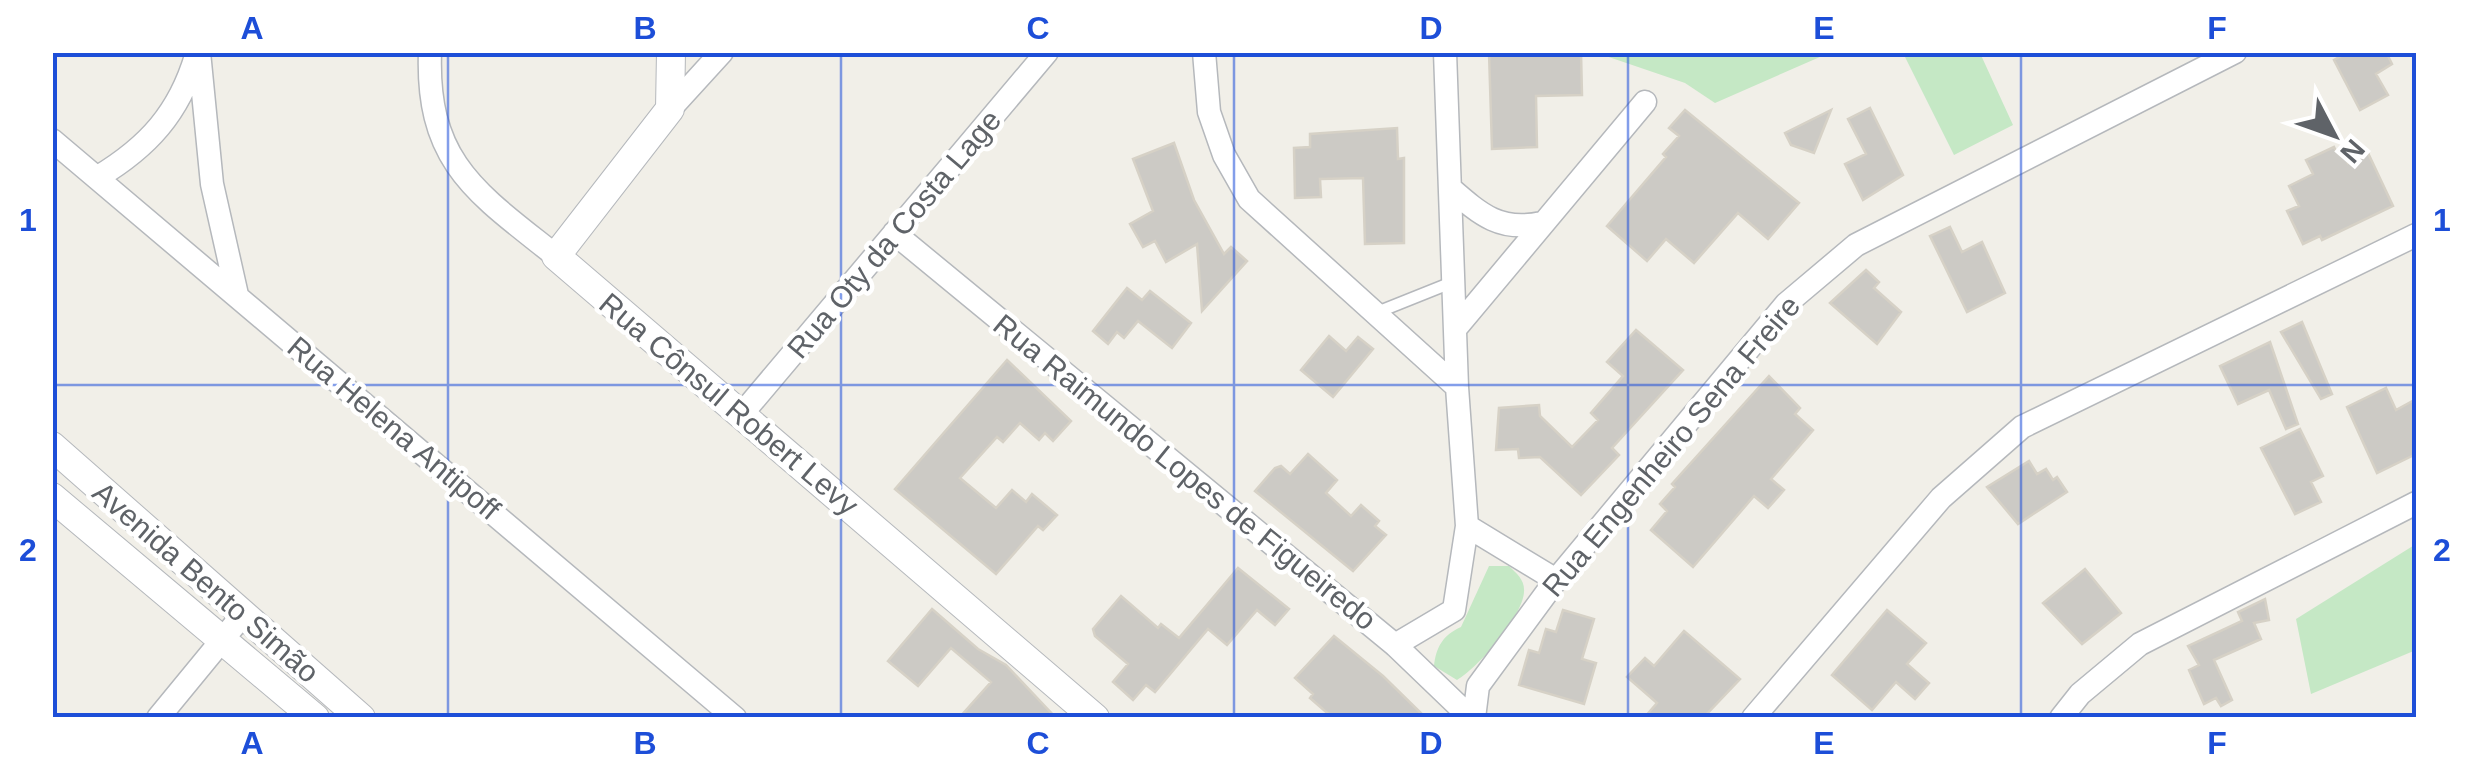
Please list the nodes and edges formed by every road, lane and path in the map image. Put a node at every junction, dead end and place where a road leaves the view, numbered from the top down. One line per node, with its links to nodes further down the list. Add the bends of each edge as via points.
1 (198, 52): 12 (street, via 185,92 161,128 134,156); 19 (street, via 212,184)
2 (430, 52): 17 (street, Rua Cônsul Robert Levy, via 442,146 494,207)
3 (671, 52): 10 (street)
4 (722, 52): 10 (street)
5 (1047, 52): 15 (street, Rua Oty da Costa Lage)
6 (1204, 52): 20 (street, via 1209,112 1249,200)
7 (1445, 52): 13 (street)
8 (2235, 52): 28 (street, Rua Engenheiro Sena Freire, via 1856,245 1786,304)
9 (1645, 102): 14 (street)
10 (670, 109): 17 (street)
11 (52, 140): 12 (street, Rua Helena Antipoff)
12 (98, 177): 19 (street, Rua Helena Antipoff)
13 (1450, 188): 14 (street, via 1514,229); 18 (street)
14 (1542, 223): 21 (street)
15 (894, 233): 23 (street, Rua Oty da Costa Lage); 31 (street, Rua Raimundo Lopes de Figueiredo)
16 (2416, 236): 38 (street, via 2022,427 1941,498)
17 (556, 256): 23 (street, Rua Cônsul Robert Levy)
18 (1453, 282): 20 (lane); 21 (street)
19 (237, 295): 35 (street, Rua Helena Antipoff)
20 (1378, 312): 22 (street)
21 (1456, 328): 22 (street)
22 (1456, 387): 27 (street)
23 (740, 415): 36 (street, Rua Cônsul Robert Levy)
24 (56, 456): 29 (street, Avenida Bento Simão)
25 (52, 497): 30 (street, Avenida Bento Simão)
26 (2416, 503): 39 (street, via 2140,644)
27 (1467, 526): 28 (street); 31 (street, via 1454,610)
28 (1556, 580): 37 (street, Rua Engenheiro Sena Freire, via 1478,686)
29 (242, 617): 30 (street); 34 (street, Avenida Bento Simão)
30 (223, 641): 32 (street); 33 (street, Avenida Bento Simão)
31 (1395, 645): 37 (street, Rua Raimundo Lopes de Figueiredo)
32 (158, 718)
33 (315, 718)
34 (361, 718)
35 (734, 718)
36 (1095, 718)
37 (1473, 718)
38 (1752, 718)
39 (2061, 718)

